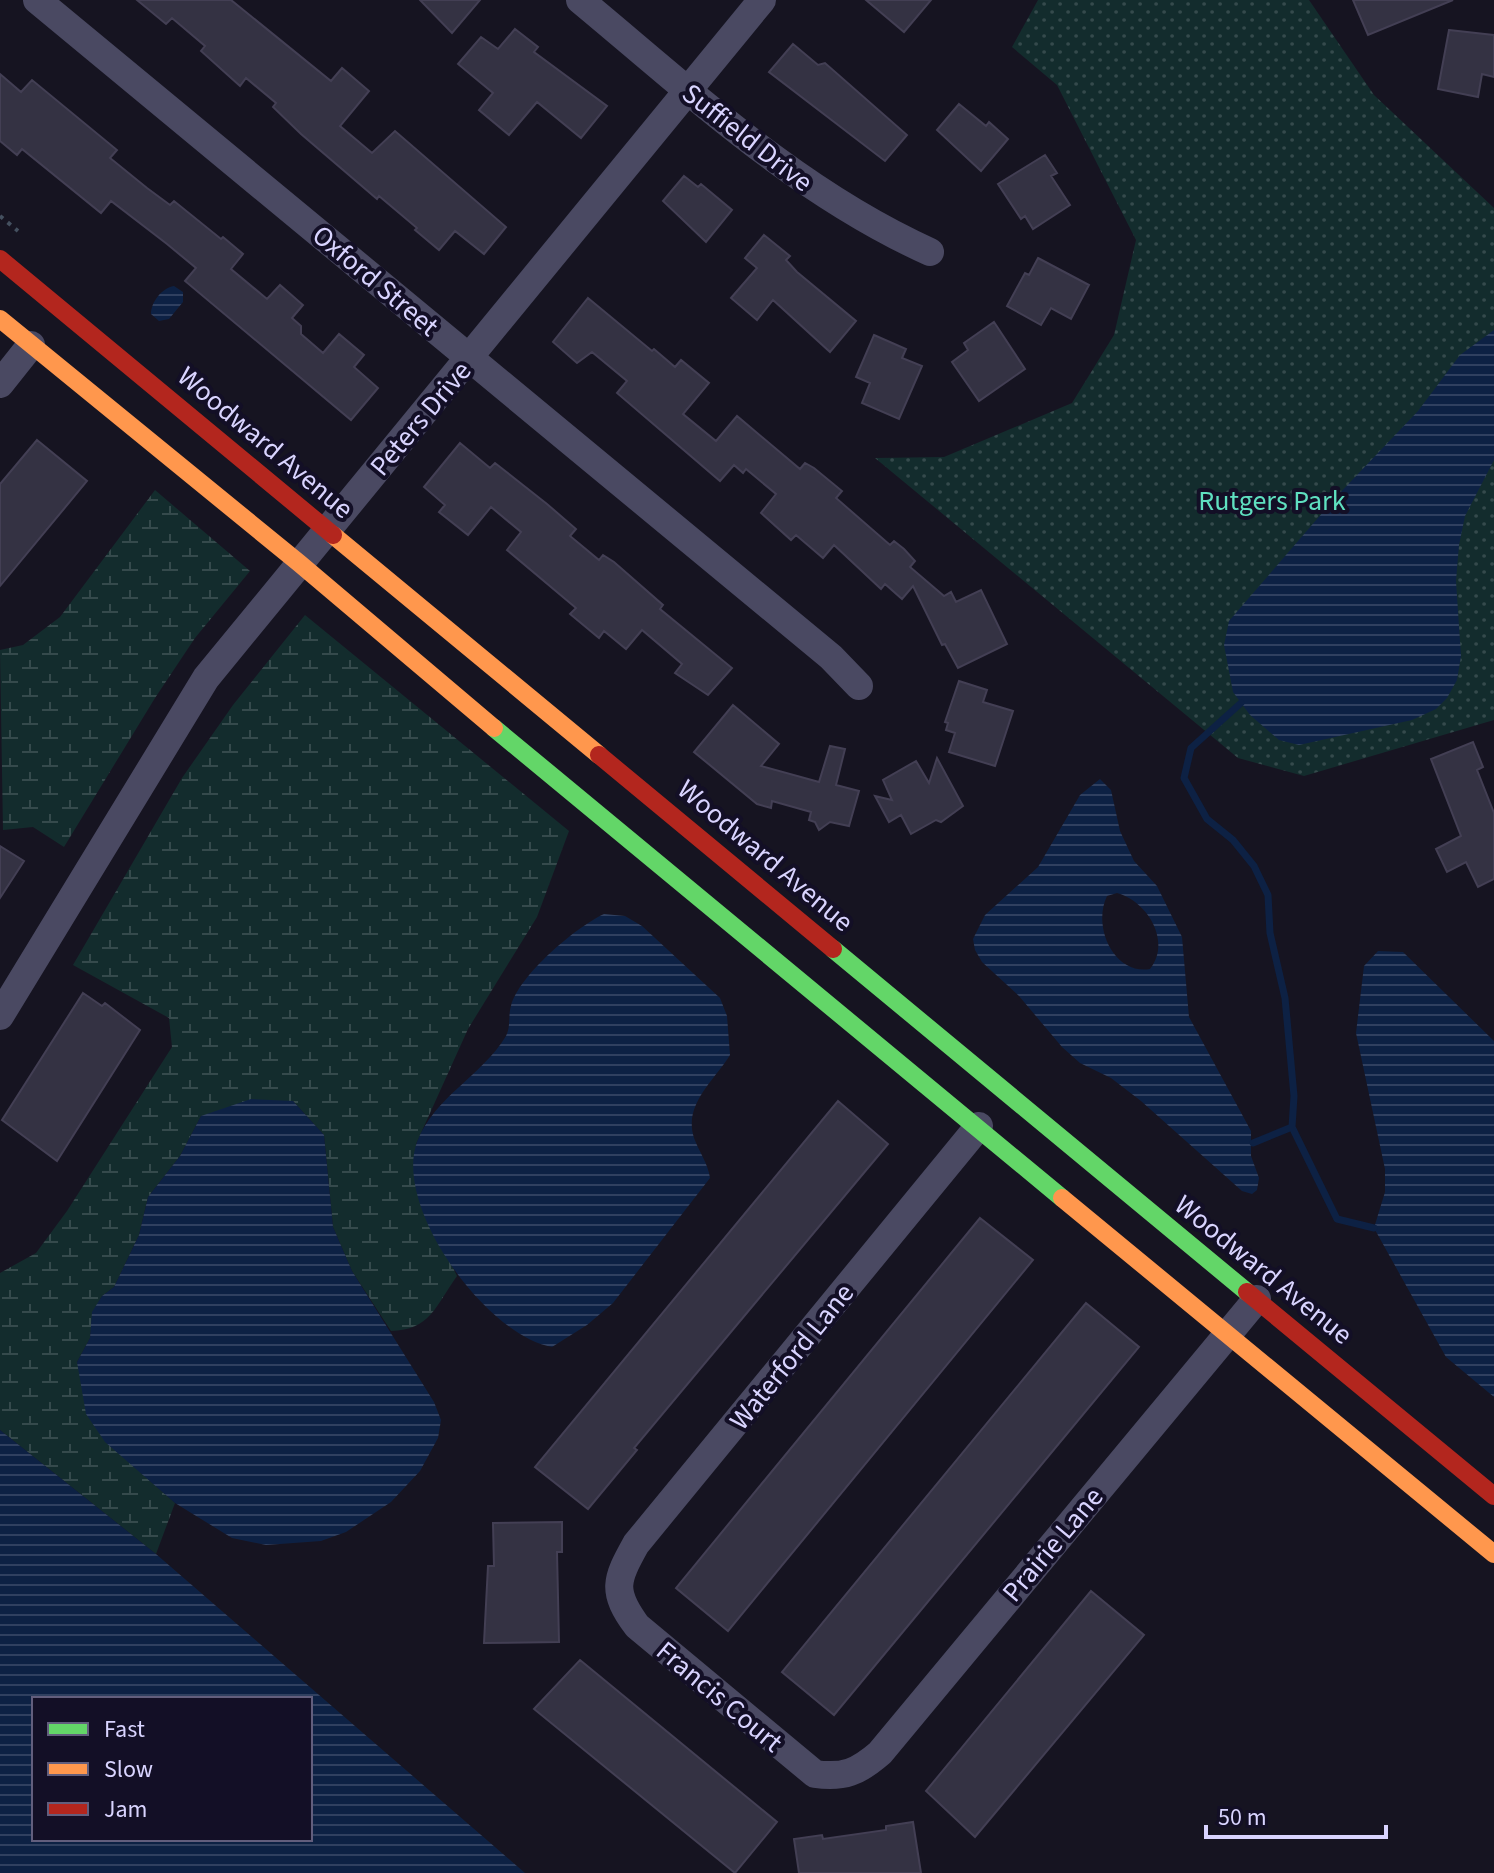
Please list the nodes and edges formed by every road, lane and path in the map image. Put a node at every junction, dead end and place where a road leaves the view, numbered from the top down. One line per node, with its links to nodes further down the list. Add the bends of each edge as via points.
1 (37, 0): 9 (street, Oxford Street)
2 (580, 0): 4 (street, Suffield Drive)
3 (762, 0): 4 (street, Peters Drive)
4 (689, 90): 5 (street, Suffield Drive, via 808,186); 9 (street, Peters Drive)
5 (930, 252)
6 (0, 259): 11 (street, Woodward Avenue)
7 (0, 319): 8 (street)
8 (31, 345): 10 (street); 12 (street)
9 (470, 357): 11 (street, Peters Drive); 13 (street, Oxford Street, via 831,657)
10 (0, 384)
11 (327, 529): 12 (street, Peters Drive); 16 (street, Woodward Avenue)
12 (299, 563): 14 (street, Peters Drive, via 192,700); 15 (street)
13 (859, 686)
14 (0, 1016)
15 (979, 1126): 17 (street); 20 (street, Waterford Lane, via 636,1544 619,1576)
16 (1257, 1299): 17 (street, Prairie Lane); 18 (street, Woodward Avenue)
17 (1229, 1333): 19 (street); 21 (street, Prairie Lane, via 880,1753 860,1771)
18 (1494, 1496)
19 (1494, 1554)
20 (618, 1593): 21 (street, Francis Court, via 637,1626 795,1760 815,1774)
21 (839, 1777)

